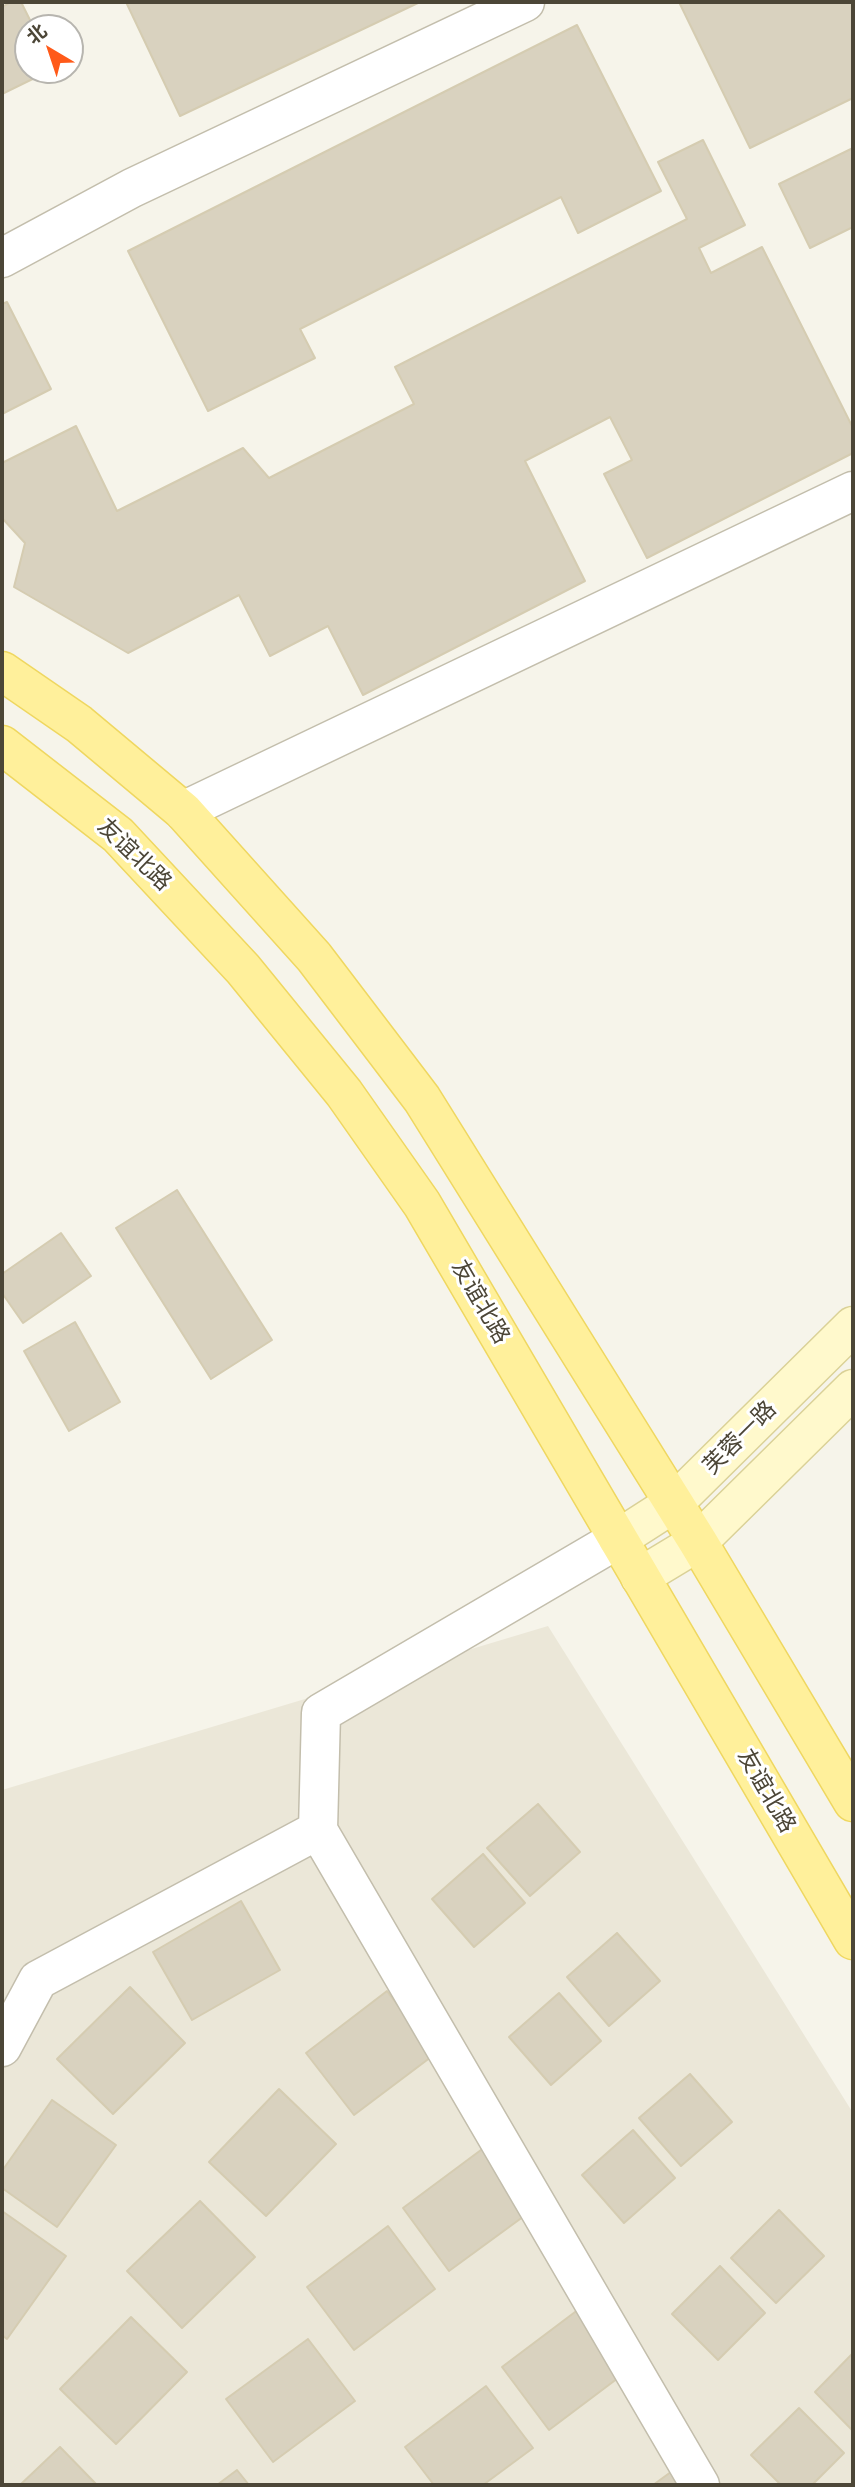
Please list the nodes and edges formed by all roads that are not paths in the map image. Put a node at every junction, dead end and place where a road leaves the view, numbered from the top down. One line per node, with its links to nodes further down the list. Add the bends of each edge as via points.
1 (524, 2): 2 (street, via 132,188)
2 (2, 258)
3 (853, 491): 6 (street)
4 (2, 671): 6 (main road, via 79,724)
5 (2, 745): 10 (main road, 友谊北路, via 118,835 243,969 344,1093 422,1204)
6 (183, 811): 9 (main road, via 314,957 422,1099)
7 (853, 1326): 9 (street, 芙蓉一路)
8 (853, 1389): 11 (street, 芙蓉一路)
9 (674, 1503): 10 (street, 芙蓉一路); 11 (main road)
10 (618, 1539): 12 (main road, 友谊北路); 14 (street, via 321,1713)
11 (698, 1542): 12 (street, 芙蓉一路); 13 (main road)
12 (640, 1577): 15 (main road, 友谊北路)
13 (853, 1802)
14 (318, 1830): 16 (street, via 38,1980); 17 (street)
15 (853, 1940)
16 (2, 2047)
17 (700, 2485)

